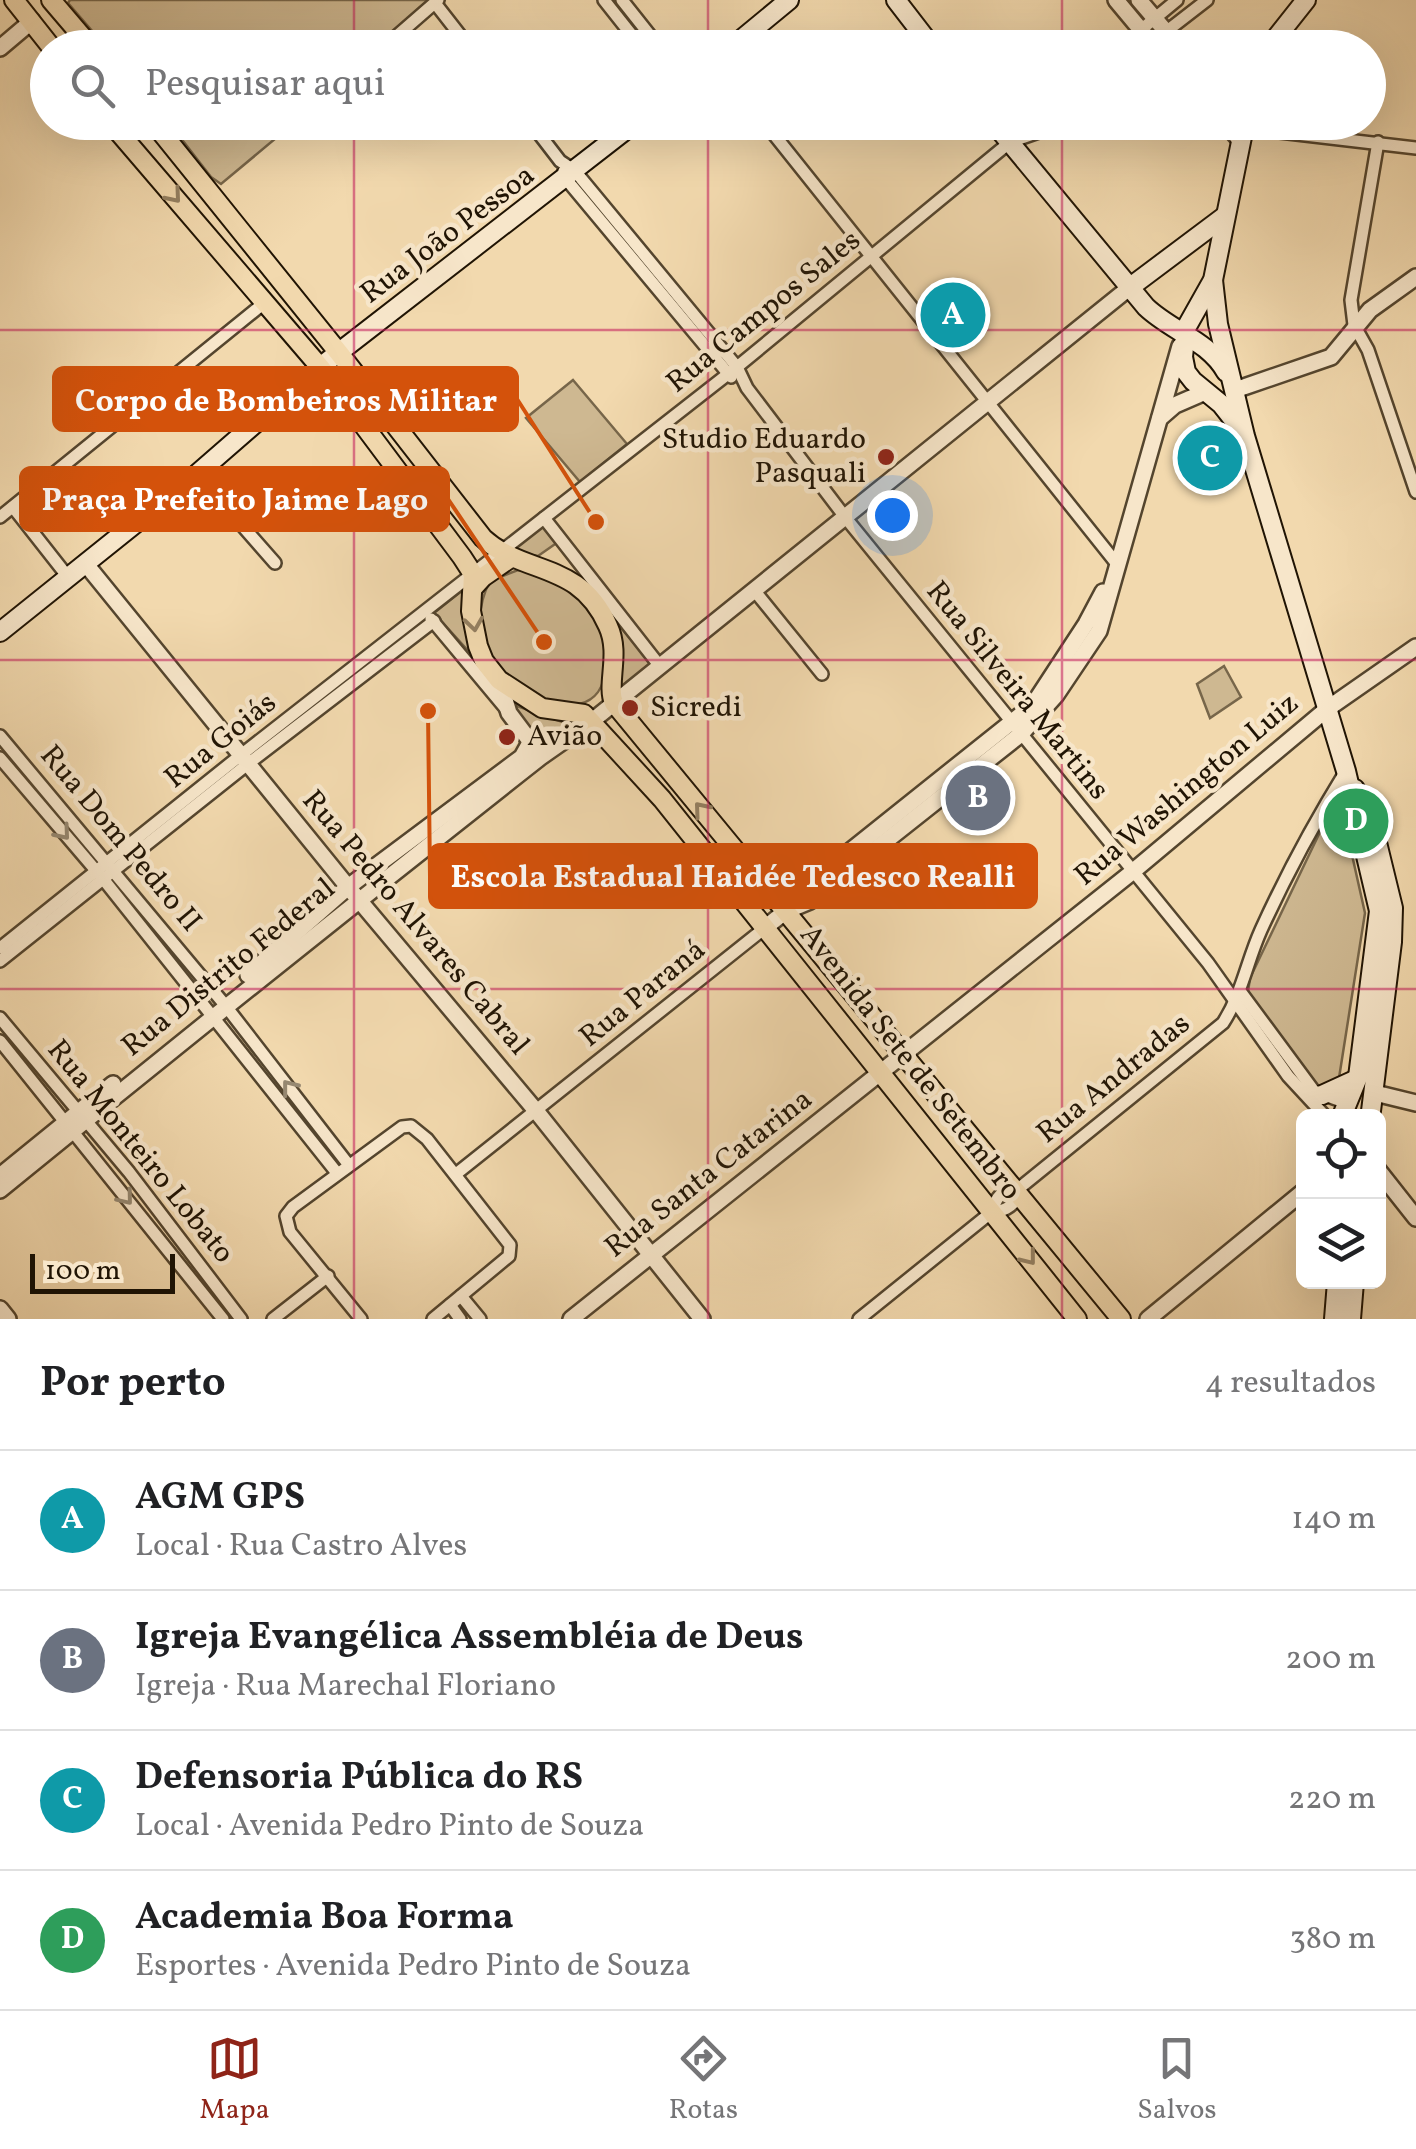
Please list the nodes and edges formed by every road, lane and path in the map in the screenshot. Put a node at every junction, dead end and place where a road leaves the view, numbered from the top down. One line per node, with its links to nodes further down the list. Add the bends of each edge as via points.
1 (14, 0): 13 (main road)
2 (604, 0): 19 (street)
3 (622, 0): 20 (street)
4 (789, 0): 21 (main road)
5 (896, 0): 22 (main road)
6 (1116, 0): 23 (street)
7 (1139, 0): 14 (street)
8 (1178, 0): 14 (street)
9 (1206, 0): 14 (street)
10 (53, 1): 13 (main road); 16 (main road)
11 (436, 1): 17 (street); 18 (street)
12 (1307, 2): 26 (main road)
13 (32, 21): 15 (main road); 27 (street)
14 (1160, 25): 24 (street); 25 (street)
15 (39, 30)
16 (77, 30)
17 (403, 30)
18 (457, 30)
19 (628, 30)
20 (646, 30)
21 (753, 30)
22 (920, 30)
23 (1139, 30)
24 (1156, 30)
25 (1164, 30)
26 (1279, 30)
27 (0, 48)
28 (125, 140): 48 (main road, one-way to 48)
29 (167, 140): 46 (main road)
30 (544, 140): 41 (street, Rua Silveira Martins)
31 (610, 140): 41 (main road, Rua João Pessoa)
32 (778, 140): 43 (street)
33 (1007, 140): 39 (main road)
34 (1011, 140): 39 (street, Rua Campos Sales)
35 (1017, 140): 39 (street, Rua Campos Sales)
36 (1241, 140): 42 (main road)
37 (1356, 140): 38 (street)
38 (1378, 142): 40 (street); 49 (street, via 1351,300)
39 (1009, 143): 43 (street, Rua Campos Sales); 47 (main road)
40 (1416, 148)
41 (567, 170): 51 (main road, Rua João Pessoa); 53 (street, Rua Silveira Martins)
42 (1225, 216): 45 (main road); 47 (main road)
43 (872, 258): 53 (street, Rua Campos Sales); 56 (street)
44 (1416, 277): 49 (street)
45 (1213, 280): 50 (main road); 54 (main road)
46 (286, 286): 48 (main road); 51 (main road)
47 (1130, 288): 50 (main road); 56 (street)
48 (264, 303): 52 (main road); 61 (street)
49 (1354, 325): 54 (street, via 1331,357); 60 (street)
50 (1183, 335): 54 (main road, via 1218,358); 55 (main road, via 1186,372); 57 (street)
51 (339, 353): 52 (main road, Rua João Pessoa); 65 (main road, via 482,538)
52 (320, 368): 59 (main road, Rua João Pessoa); 71 (main road)
53 (732, 371): 63 (street, Rua Silveira Martins); 64 (street, Rua Campos Sales)
54 (1235, 390): 58 (main road)
55 (1205, 392): 57 (street); 58 (main road)
56 (989, 400): 63 (street); 69 (street)
57 (1160, 418): 69 (street)
58 (1245, 436): 84 (main road)
59 (197, 474): 66 (main road, Rua João Pessoa); 67 (street)
60 (1416, 492)
61 (13, 507): 62 (street); 70 (street)
62 (0, 517)
63 (845, 517): 72 (street); 87 (street, Rua Silveira Martins)
64 (544, 518): 65 (street, Rua Campos Sales); 68 (street)
65 (505, 555): 71 (main road); 73 (main road, via 550,569)
66 (85, 563): 70 (main road, Rua João Pessoa); 91 (street, Rua Pedro Alvares Cabral)
67 (276, 563)
68 (580, 564): 73 (street); 76 (street)
69 (1117, 564): 87 (street)
70 (68, 577): 77 (main road, Rua João Pessoa)
71 (473, 581): 75 (street, Rua Goiás); 82 (main road, one-way to 82, via 478,646)
72 (754, 590): 80 (street); 81 (street)
73 (585, 593): 74 (main road)
74 (600, 614): 76 (street); 83 (main road, via 616,656)
75 (430, 617): 79 (street); 91 (street, Rua Goiás)
76 (625, 622): 80 (street)
77 (0, 632)
78 (1416, 646): 84 (street, Rua Washington Luiz)
79 (461, 653): 82 (street); 85 (street)
80 (659, 665): 83 (street)
81 (822, 674)
82 (495, 676): 85 (street); 86 (main road, via 542,708)
83 (612, 698): 86 (main road); 93 (main road, Avenida Sete de Setembro)
84 (1328, 709): 92 (main road); 96 (street, Rua Washington Luiz)
85 (509, 713): 89 (street)
86 (588, 718): 89 (street, Rua Distrito Federal); 94 (main road, Avenida Sete de Setembro)
87 (1017, 728): 96 (street, Rua Silveira Martins); 99 (street, via 800,892)
88 (0, 736): 95 (street, Rua Dom Pedro II)
89 (533, 750): 98 (street, Rua Distrito Federal)
90 (0, 758): 97 (street, Rua Dom Pedro II, one-way to 97)
91 (245, 759): 95 (street, Rua Goiás); 98 (street, Rua Pedro Alvares Cabral)
92 (1346, 771): 104 (street, via 1259,934); 106 (main road, via 1371,818 1393,908)
93 (678, 782): 94 (main road); 99 (main road, Avenida Sete de Setembro, one-way to 93)
94 (662, 799): 100 (main road, Avenida Sete de Setembro)
95 (112, 866): 97 (street, Rua Goiás); 105 (street, Rua Dom Pedro II)
96 (1131, 873): 104 (street, Rua Silveira Martins); 109 (street, Rua Washington Luiz)
97 (100, 876): 101 (street, Rua Goiás); 105 (street, Rua Dom Pedro II)
98 (353, 894): 105 (street, Rua Distrito Federal); 119 (street, Rua Pedro Alvares Cabral)
99 (786, 910): 100 (street); 109 (main road, Avenida Sete de Setembro)
100 (766, 926): 110 (main road, Avenida Sete de Setembro); 119 (street, Rua Paraná)
101 (26, 935): 102 (street, Rua Goiás); 103 (street, Rua Goiás)
102 (0, 948)
103 (0, 961)
104 (1238, 997): 112 (street, Rua Silveira Martins); 115 (street, Rua Silveira Martins, via 1288,1076); 127 (street, Rua Andradas, via 1223,1023)
105 (217, 1008): 120 (street, Rua Distrito Federal); 121 (street, Rua Dom Pedro II, one-way to 105); 122 (street, Rua Dom Pedro II)
106 (1377, 1010): 111 (main road); 114 (main road)
107 (0, 1018): 120 (street, Rua Monteiro Lobato)
108 (0, 1041): 120 (street, Rua Monteiro Lobato)
109 (903, 1056): 110 (street, Rua Washington Luiz); 127 (main road, Avenida Sete de Setembro)
110 (882, 1072): 129 (main road, Avenida Sete de Setembro); 131 (street, Rua Santa Catarina)
111 (1358, 1079): 112 (main road); 117 (main road)
112 (1322, 1096): 116 (street)
113 (1410, 1102): 114 (street)
114 (1373, 1107): 118 (main road, via 1357,1102)
115 (1319, 1109)
116 (1342, 1109)
117 (1344, 1109)
118 (1346, 1109)
119 (536, 1112): 123 (street, Rua Paraná); 131 (street, Rua Pedro Alvares Cabral)
120 (75, 1122): 124 (street, Rua Distrito Federal); 126 (street, Rua Distrito Federal); 139 (street, Rua Monteiro Lobato, one-way to 139); 140 (street, Rua Monteiro Lobato, via 128,1172)
121 (348, 1164): 122 (street); 123 (street, via 411,1126)
122 (337, 1173): 132 (street, via 286,1216 290,1232)
123 (456, 1174): 135 (street, via 507,1238 510,1251)
124 (0, 1176)
125 (1386, 1180): 130 (street)
126 (0, 1190)
127 (1017, 1190): 129 (street, Rua Andradas, via 1018,1199 1006,1210); 150 (main road, Avenida Sete de Setembro)
128 (1296, 1198): 151 (street)
129 (992, 1211): 148 (street); 149 (main road, Avenida Sete de Setembro, one-way to 149)
130 (1416, 1218)
131 (652, 1255): 146 (street, Rua Santa Catarina); 147 (street, Rua Pedro Alvares Cabral)
132 (328, 1276): 141 (street); 142 (street)
133 (1336, 1289): 152 (main road)
134 (1353, 1289): 153 (main road)
135 (462, 1296): 136 (street); 145 (street)
136 (450, 1305): 143 (street); 144 (street)
137 (0, 1309): 138 (street)
138 (8, 1319)
139 (223, 1319)
140 (241, 1319)
141 (273, 1319)
142 (362, 1319)
143 (433, 1319)
144 (460, 1319)
145 (480, 1319)
146 (570, 1319)
147 (702, 1319)
148 (859, 1319)
149 (1077, 1319)
150 (1120, 1319)
151 (1148, 1319)
152 (1334, 1319)
153 (1351, 1319)

